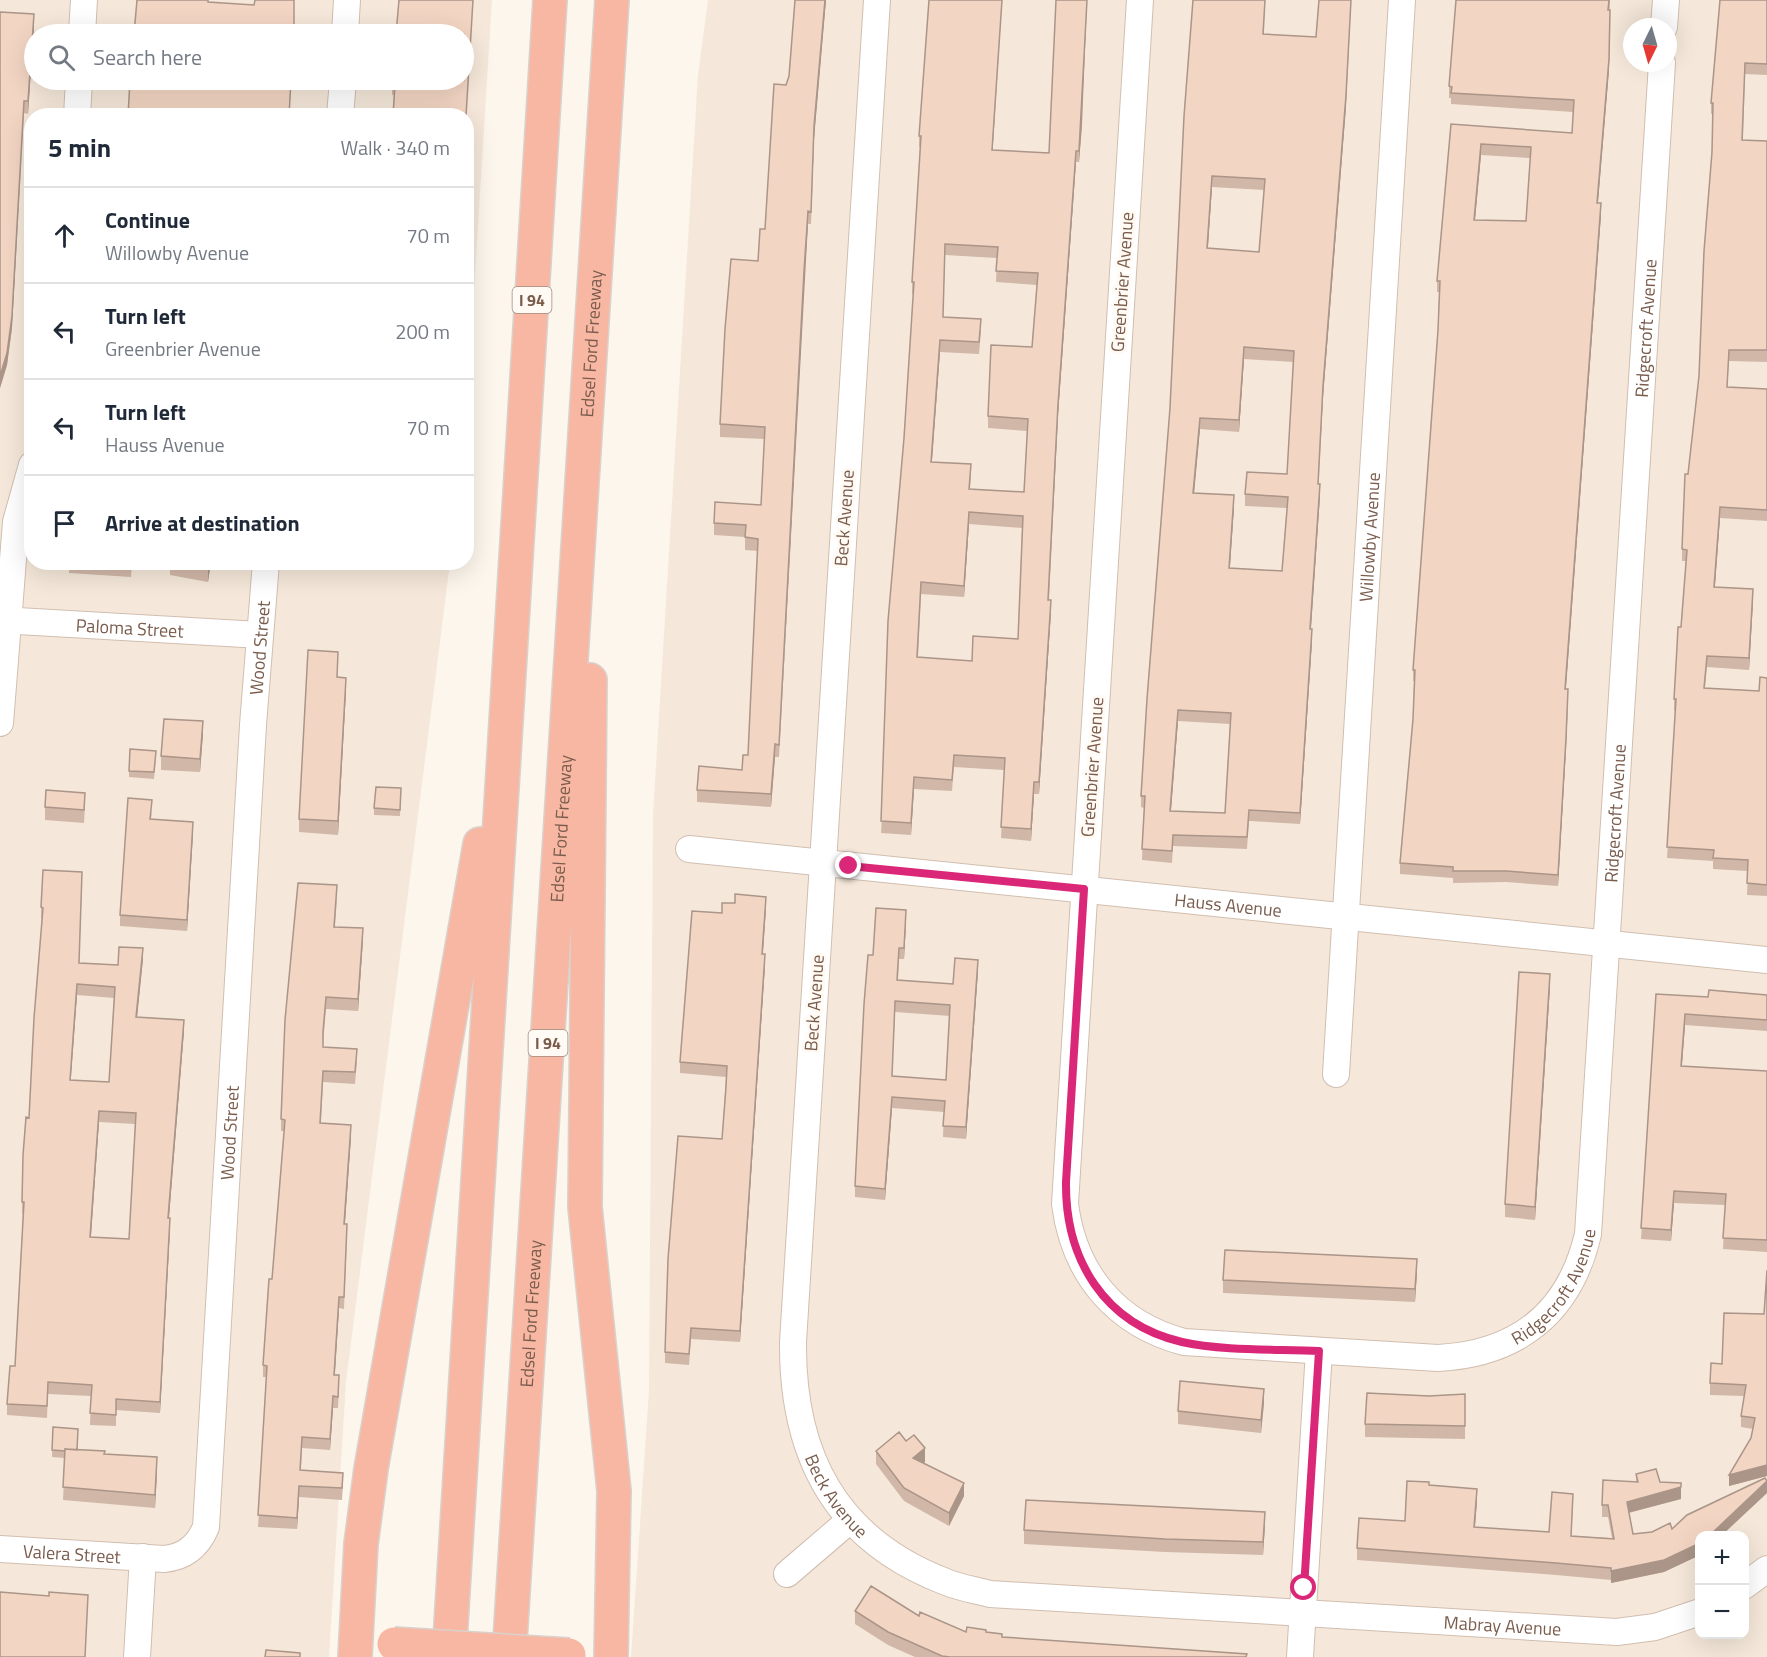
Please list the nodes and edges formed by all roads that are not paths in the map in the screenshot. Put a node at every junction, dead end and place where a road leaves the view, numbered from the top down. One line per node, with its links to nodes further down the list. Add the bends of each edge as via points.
1 (84, 0): 10 (street)
2 (347, 0): 11 (street)
3 (550, 0): 20 (highway, I 94)
4 (612, 0): 17 (highway, Edsel Ford Freeway / I 94)
5 (877, 0): 25 (street, Beck Avenue)
6 (1140, 0): 26 (street, Greenbrier Avenue)
7 (1402, 0): 27 (street, Willowby Avenue)
8 (1666, 0): 9 (street)
9 (1665, 18)
10 (83, 24)
11 (346, 24)
12 (1661, 72): 28 (street, Ridgecroft Avenue)
13 (78, 90): 15 (street)
14 (342, 90): 16 (street)
15 (77, 108)
16 (341, 108)
17 (584, 430): 45 (highway, Edsel Ford Freeway / I 94); 46 (highway, via 591,632 585,1207 614,1491)
18 (24, 494): 21 (street, via 16,522)
19 (265, 570): 22 (street, Wood Street)
20 (514, 599): 43 (highway, via 473,889 372,1469); 44 (highway, I 94)
21 (3, 620): 22 (street, Paloma Street); 23 (street)
22 (259, 636): 34 (street, Wood Street, via 206,1527 194,1546 181,1555 164,1559)
23 (0, 723)
24 (689, 849): 25 (street, Hauss Avenue)
25 (822, 863): 26 (street, Hauss Avenue); 32 (street, Beck Avenue, via 793,1380 806,1444 832,1496)
26 (1084, 889): 27 (street, Hauss Avenue); 31 (street, Greenbrier Avenue, via 1065,1204 1071,1237 1082,1264 1107,1300 1140,1325 1163,1336 1208,1345)
27 (1346, 915): 28 (street, Hauss Avenue); 30 (street, Willowby Avenue)
28 (1607, 942): 29 (street, Hauss Avenue); 31 (street, Ridgecroft Avenue, via 1588,1234 1581,1264 1562,1294 1540,1321 1490,1351 1438,1358)
29 (1767, 960)
30 (1336, 1074)
31 (1319, 1351): 38 (street)
32 (850, 1520): 36 (street); 38 (street, Beck Avenue, via 911,1567 948,1583 990,1594)
33 (0, 1549): 34 (street, Valera Street)
34 (143, 1557): 42 (street)
35 (1767, 1569): 37 (street)
36 (787, 1574)
37 (1745, 1585)
38 (1302, 1613): 39 (street, Mabray Avenue, via 1617,1632 1655,1627); 47 (street)
39 (1695, 1614)
40 (380, 1650): 41 (highway, bridge)
41 (571, 1656)
42 (137, 1657)
43 (354, 1657)
44 (449, 1657)
45 (509, 1657)
46 (611, 1657)
47 (1300, 1657)

